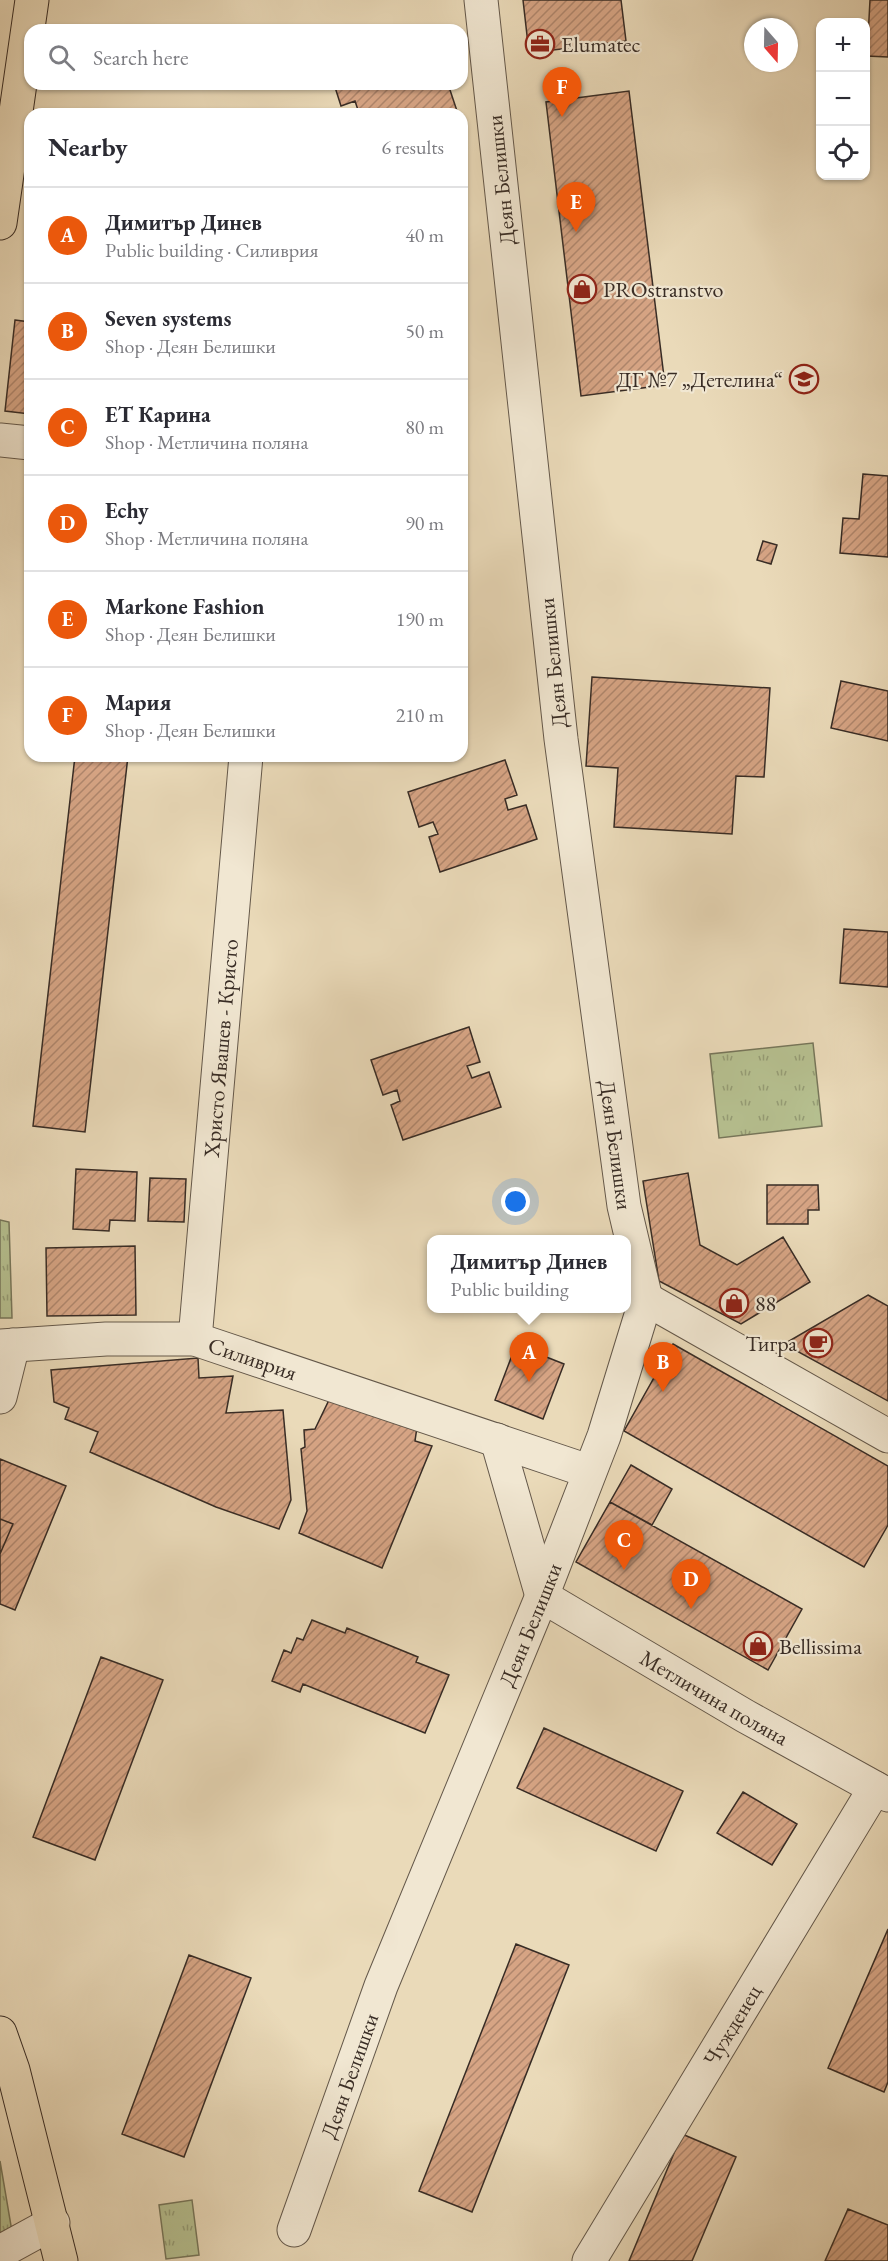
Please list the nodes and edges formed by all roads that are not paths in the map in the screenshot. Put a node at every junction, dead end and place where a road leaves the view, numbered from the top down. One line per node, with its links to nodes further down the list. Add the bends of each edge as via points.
1 (32, 0): 3 (main road)
2 (481, 0): 9 (street, Деян Белишки, via 561,739)
3 (29, 24)
4 (24, 56): 5 (main road)
5 (0, 223)
6 (0, 440): 7 (street)
7 (24, 442)
8 (245, 762): 12 (street, Христо Явашев - Кристо)
9 (631, 1235)
10 (631, 1236): 11 (street, Деян Белишки)
11 (646, 1299): 15 (street); 17 (street, Деян Белишки, via 604,1436)
12 (195, 1339): 13 (street, Силиврия); 16 (street, Силиврия)
13 (6, 1345): 14 (street)
14 (0, 1397)
15 (888, 1436)
16 (497, 1440): 17 (street, Силиврия); 18 (street)
17 (588, 1471): 18 (street, Деян Белишки)
18 (542, 1596): 19 (street, Метличина поляна); 22 (street, Деян Белишки, via 381,1986)
19 (881, 1791): 25 (street, Чужденец)
20 (0, 2033): 21 (main road)
21 (52, 2223): 23 (street); 24 (main road)
22 (294, 2230)
23 (0, 2252)
24 (61, 2261)
25 (589, 2261)

